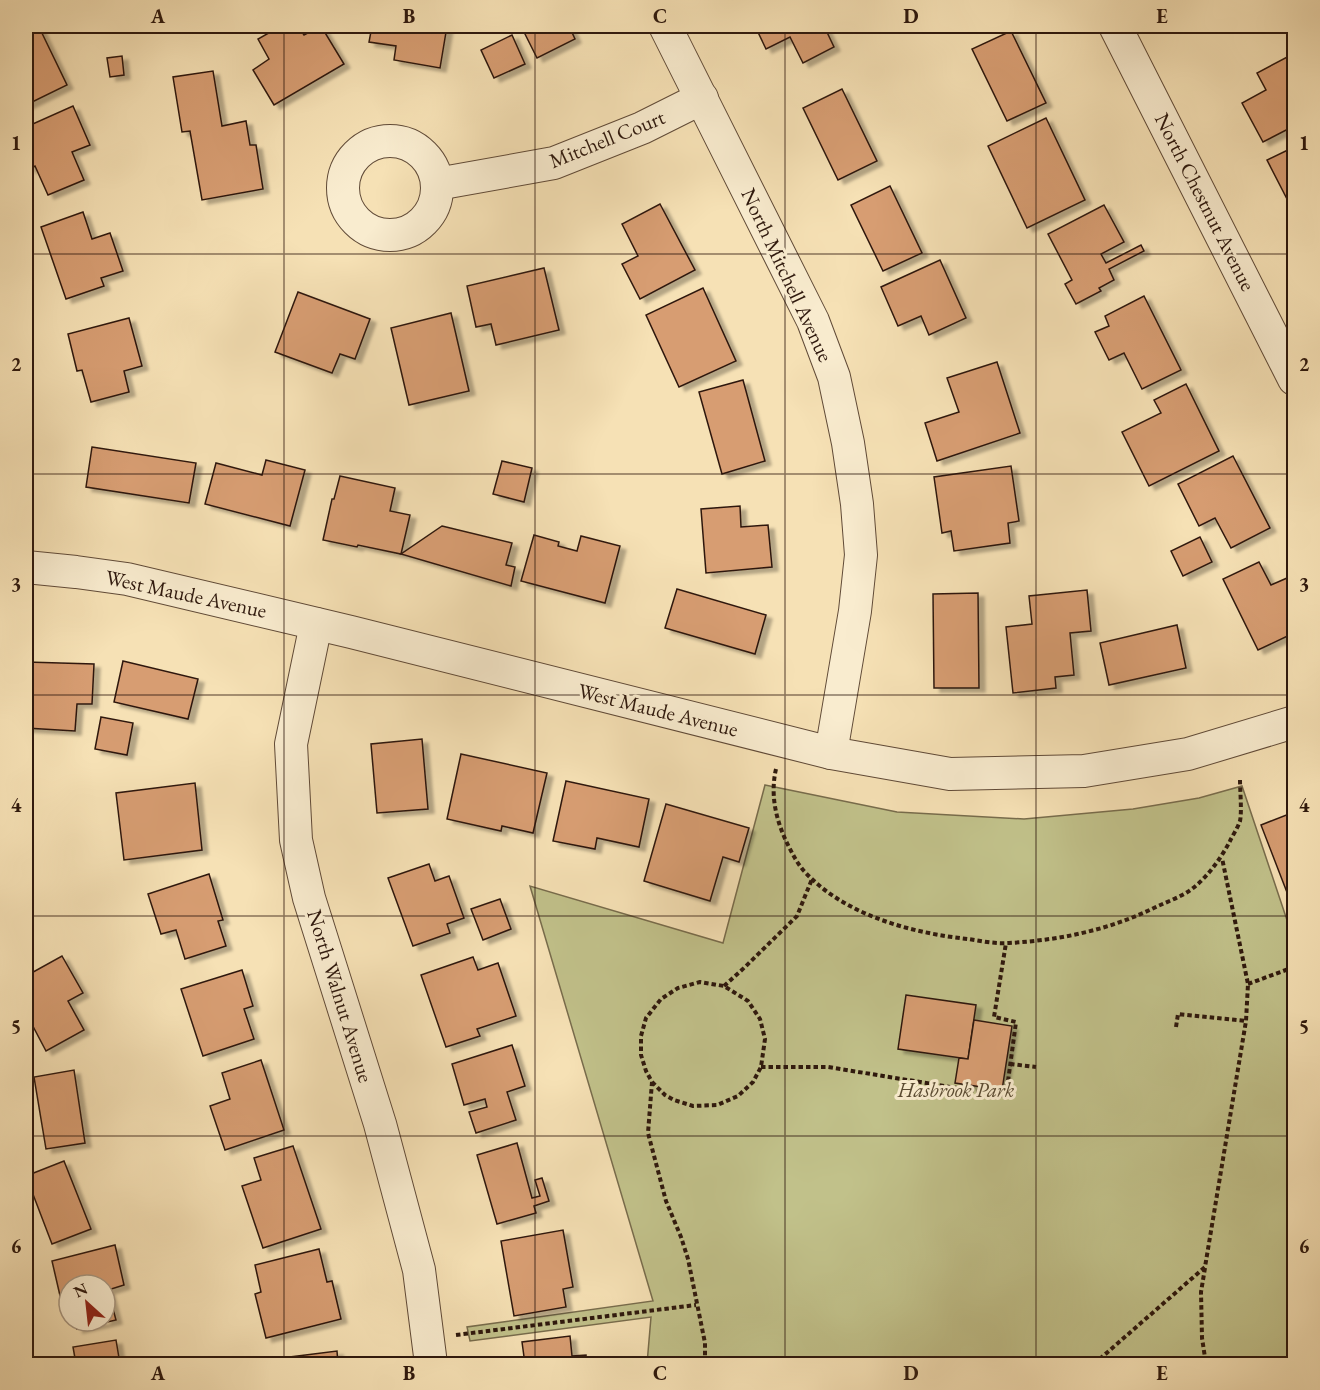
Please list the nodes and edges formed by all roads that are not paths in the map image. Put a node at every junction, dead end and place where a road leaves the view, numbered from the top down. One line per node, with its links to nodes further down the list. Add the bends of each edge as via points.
1 (665, 26): 3 (street, North Mitchell Avenue)
2 (1115, 26): 5 (street, North Chestnut Avenue)
3 (702, 98): 4 (street, Mitchell Court, via 642,128 554,163); 9 (street, North Mitchell Avenue, via 813,321 834,377 848,442 861,555)
4 (437, 184)
5 (1294, 379)
6 (26, 567): 7 (street, West Maude Avenue, via 127,579)
7 (316, 624): 9 (street, West Maude Avenue); 10 (street, North Walnut Avenue, via 291,744 296,840 309,898 380,1124 419,1270)
8 (1294, 723): 9 (street, West Maude Avenue, via 1188,754 1084,771 950,774)
9 (831, 753)
10 (430, 1352)

